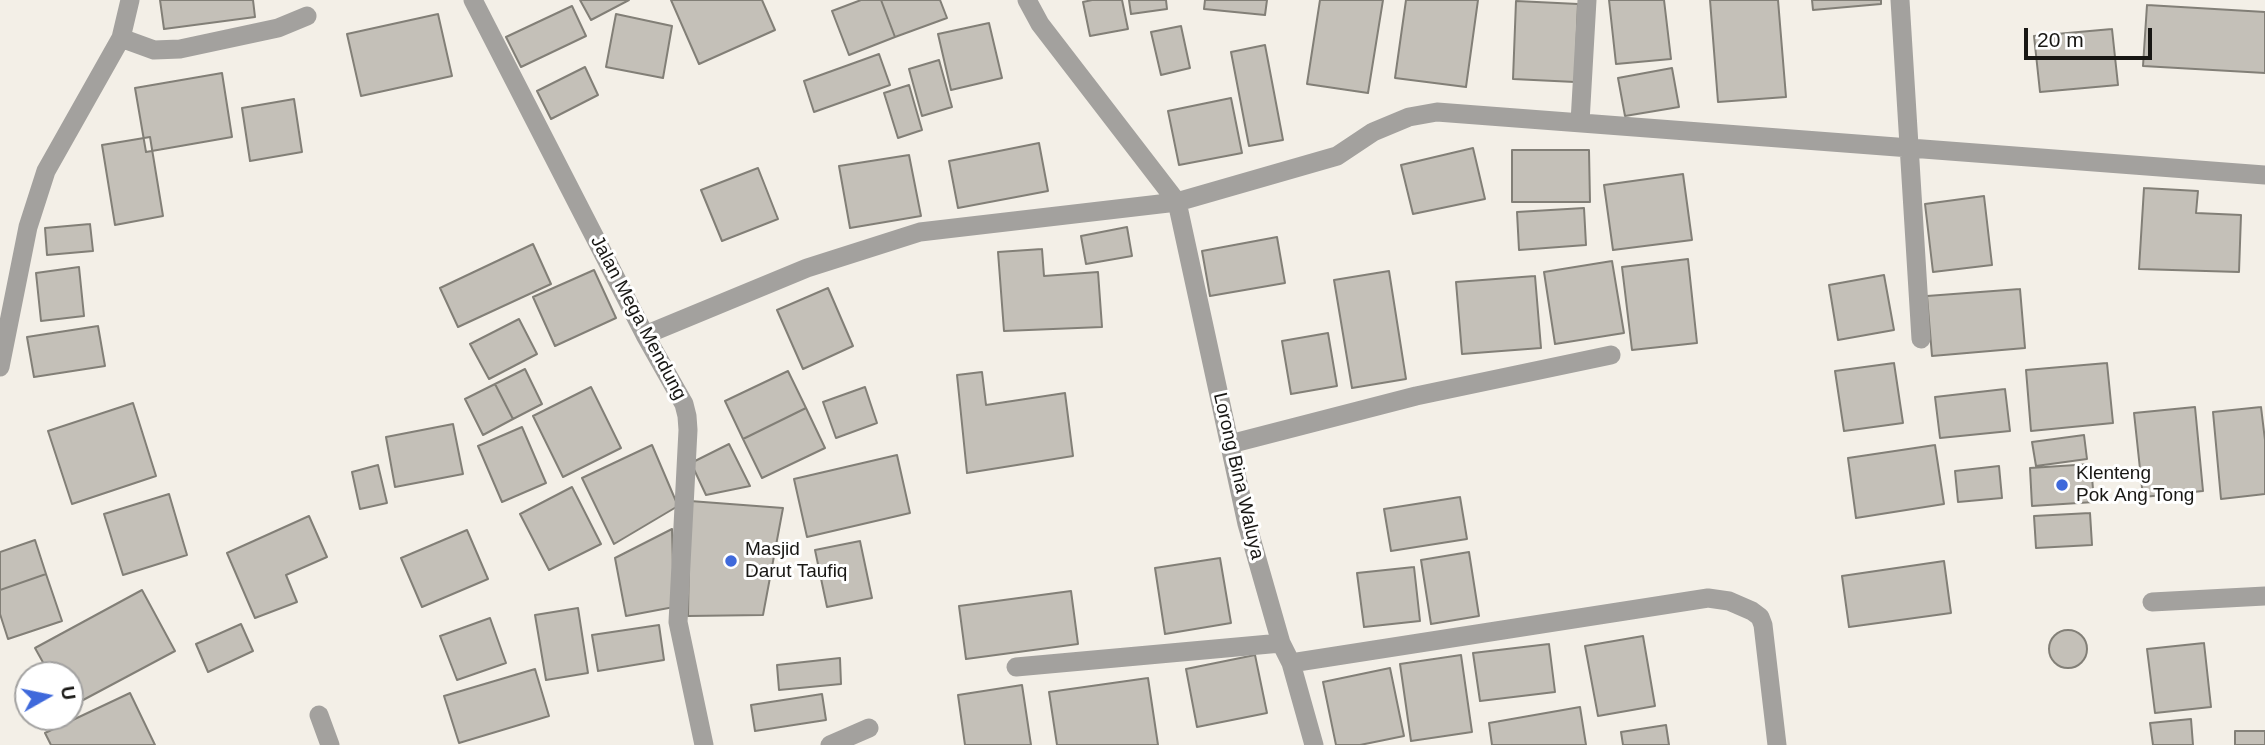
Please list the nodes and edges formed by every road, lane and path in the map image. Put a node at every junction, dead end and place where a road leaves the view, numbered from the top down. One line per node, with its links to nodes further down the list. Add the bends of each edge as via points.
1 (130, 0): 7 (street)
2 (473, 0): 12 (street, Jalan Mega Mendung)
3 (1027, 0): 11 (street, via 1040,24)
4 (1587, 0): 8 (street)
5 (1900, 0): 9 (street)
6 (307, 16): 7 (street, via 278,28 180,49 154,50)
7 (121, 38): 15 (street, via 46,171 28,227)
8 (1580, 122): 9 (street); 11 (street, via 1437,112 1409,117 1373,132 1336,156)
9 (1910, 149): 10 (street); 13 (street)
10 (2265, 175)
11 (1177, 202): 12 (street, via 920,232 807,268); 16 (street, Lorong Bina Waluya)
12 (645, 335): 25 (street, Jalan Mega Mendung, via 688,416 678,622)
13 (1921, 340)
14 (1611, 355): 16 (street, via 1416,396)
15 (0, 367)
16 (1230, 444): 19 (street, Lorong Bina Waluya)
17 (2265, 596): 18 (street)
18 (2152, 602)
19 (1281, 643): 20 (street, Lorong Bina Waluya); 21 (street)
20 (1292, 663): 27 (street, Lorong Bina Waluya); 28 (street, via 1708,598 1729,601 1752,611 1763,625)
21 (1016, 667)
22 (319, 715): 24 (street)
23 (869, 728): 26 (street)
24 (330, 745)
25 (704, 745)
26 (830, 745)
27 (1314, 745)
28 (1777, 745)

